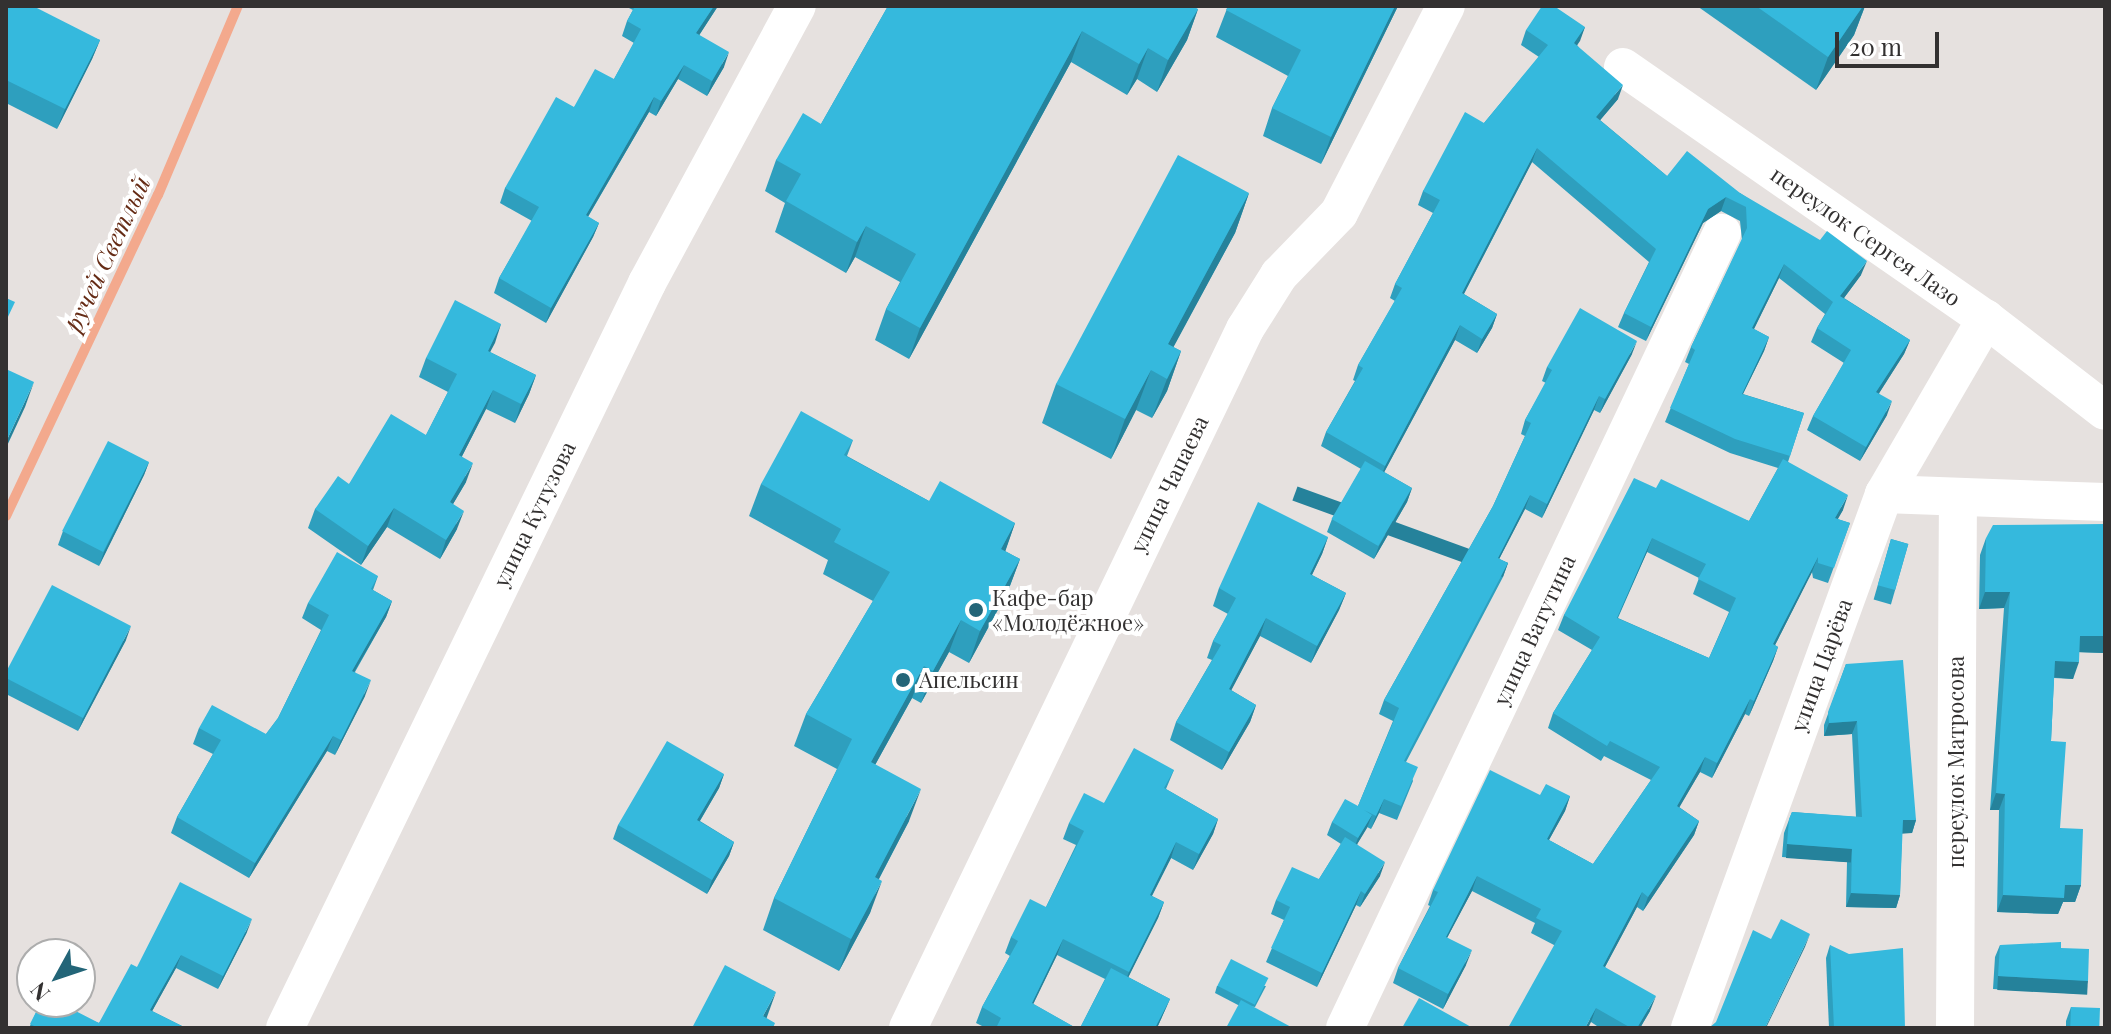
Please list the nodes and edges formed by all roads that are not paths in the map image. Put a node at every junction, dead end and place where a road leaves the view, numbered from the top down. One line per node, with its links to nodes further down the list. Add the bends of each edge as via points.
1 (797, 6): 10 (street, улица Кутузова, via 647,283)
2 (1446, 6): 11 (street, улица Чапаева, via 1339,213 1279,275 1245,329)
3 (1623, 67): 5 (street, переулок Сергея Лазо)
4 (1722, 233): 12 (street, улица Ватутина)
5 (1986, 319): 6 (street, переулок Сергея Лазо); 7 (street, улица Царёва)
6 (2105, 411)
7 (1884, 494): 8 (street); 13 (street, улица Царёва)
8 (1958, 497): 9 (street); 14 (street, переулок Матросова)
9 (2105, 502)
10 (285, 1028)
11 (908, 1028)
12 (1345, 1028)
13 (1690, 1028)
14 (1955, 1028)

